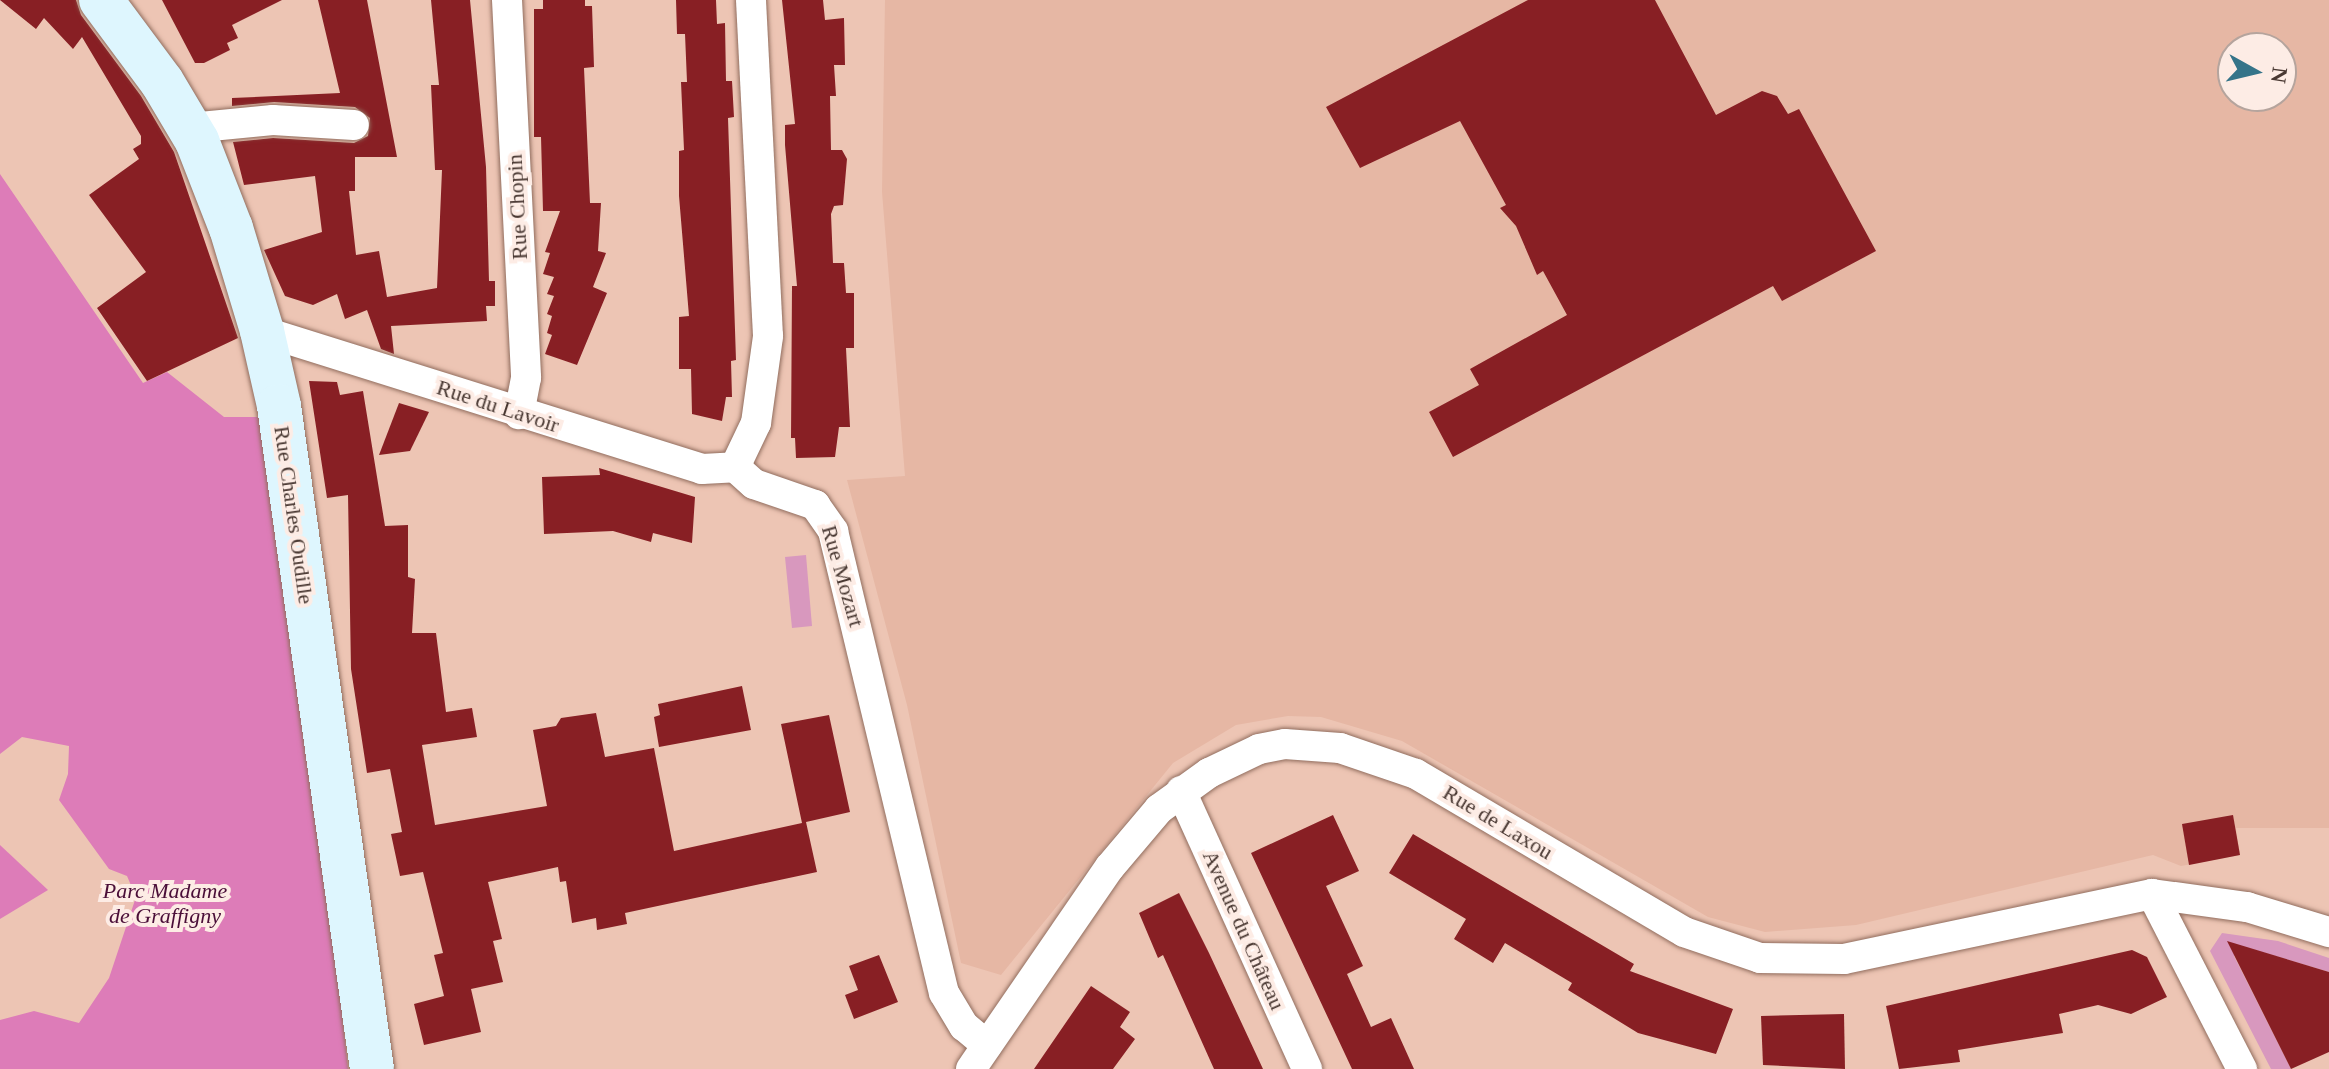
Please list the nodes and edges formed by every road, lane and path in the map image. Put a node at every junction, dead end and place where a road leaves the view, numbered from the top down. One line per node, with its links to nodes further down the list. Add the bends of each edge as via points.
1 (101, 0): 5 (street, Rue Charles Oudille)
2 (507, 0): 7 (street, Rue Chopin, via 526,378)
3 (751, 0): 8 (street, via 768,336 756,423)
4 (354, 125): 5 (street, via 273,120)
5 (190, 128): 6 (street, Rue Charles Oudille, via 231,228)
6 (262, 331): 7 (street, Rue du Lavoir); 13 (street, Rue Charles Oudille, via 279,406)
7 (519, 414): 8 (street, Rue du Lavoir, via 702,469)
8 (735, 467): 12 (street, Rue Mozart, via 754,484 798,497 826,516 858,628 944,993)
9 (1181, 791): 10 (street, Rue de Laxou, via 1272,747 1315,744 1365,754 1416,774 1706,943 1785,961 1870,955); 12 (street, Rue de Laxou, via 1110,867); 14 (street, Avenue du Château)
10 (2152, 894): 11 (street, Rue de Laxou, via 2247,907); 15 (street)
11 (2329, 932)
12 (979, 1057)
13 (372, 1069)
14 (1307, 1069)
15 (2242, 1069)

